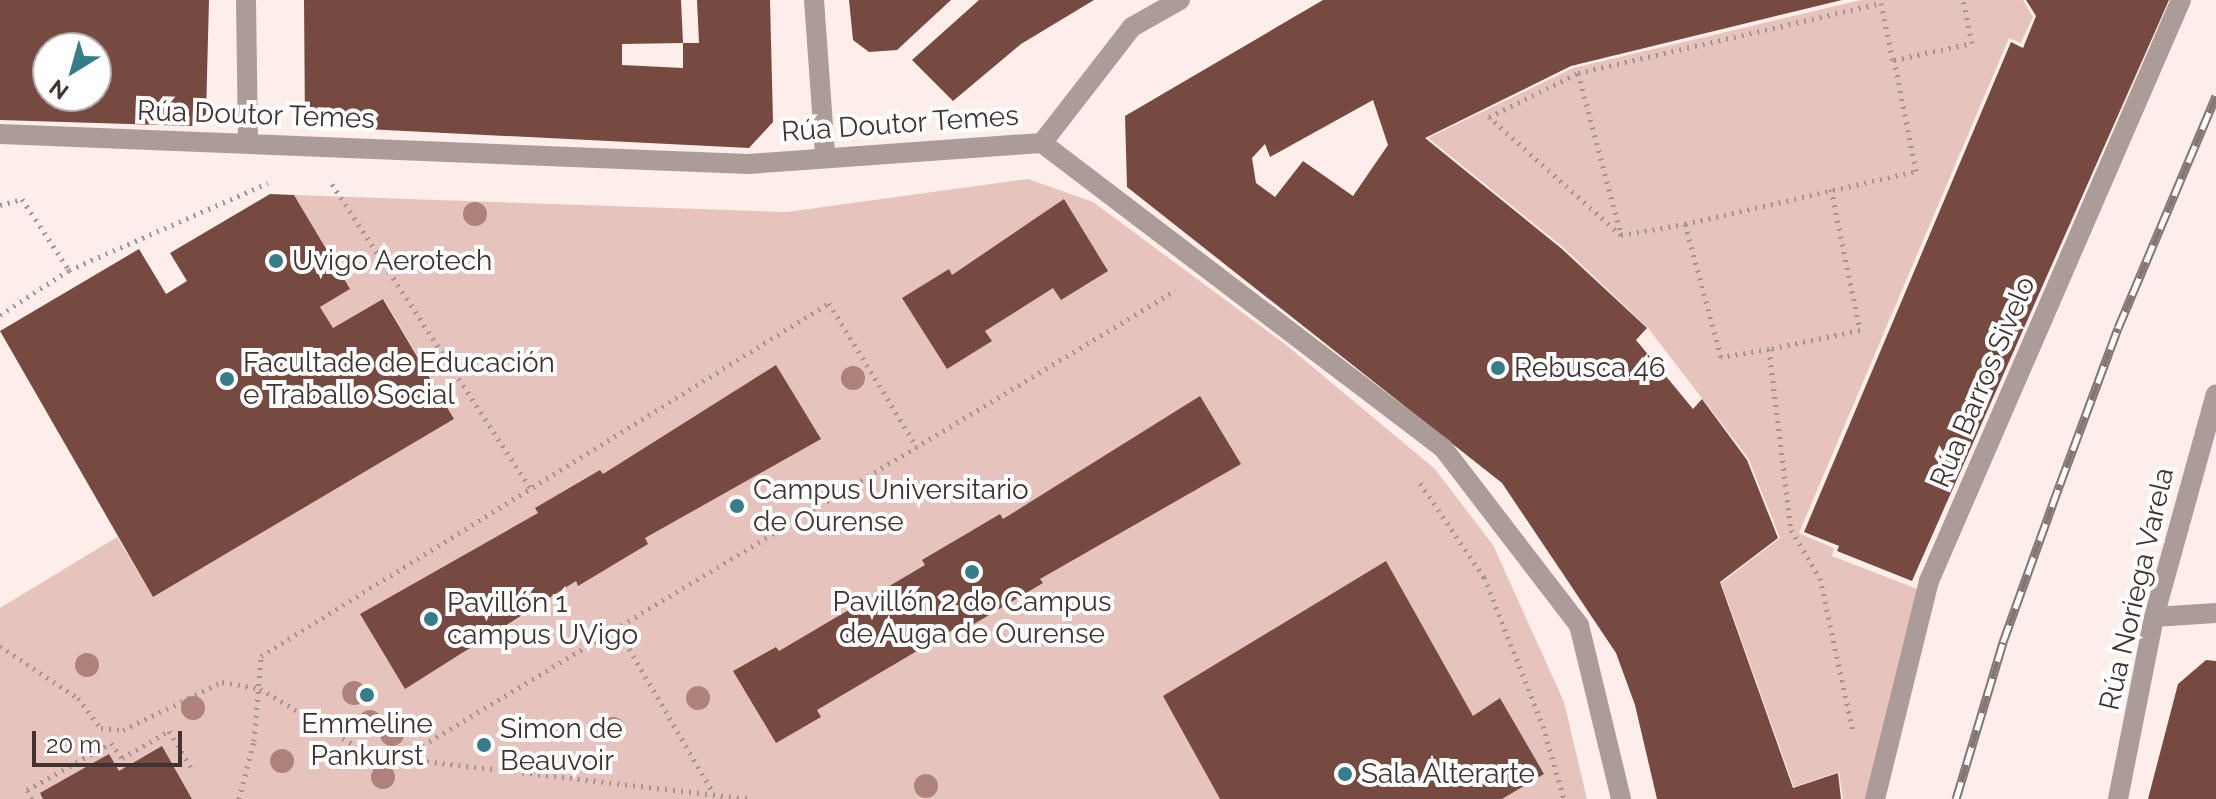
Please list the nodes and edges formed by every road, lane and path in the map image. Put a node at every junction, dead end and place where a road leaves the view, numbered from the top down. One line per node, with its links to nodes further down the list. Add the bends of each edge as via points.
1 (246, 0): 9 (street)
2 (814, 0): 13 (street)
3 (1180, 0): 11 (street, via 1132,27)
4 (1963, 0): 6 (path, via 1972,43 1894,60)
5 (2181, 0): 40 (street, Rúa Barros Sivelo, via 1929,581)
6 (1895, 67): 7 (path, via 1881,3); 14 (path, via 1916,171)
7 (1578, 73): 17 (path); 17 (path, via 1489,117)
8 (0, 134): 9 (street, Rúa Doutor Temes)
9 (248, 141): 10 (street, Rúa Doutor Temes)
10 (299, 142): 12 (street, Rúa Doutor Temes); 19 (path, via 278,178)
11 (1042, 143): 13 (street, Rúa Doutor Temes); 18 (street, Rúa Doutor Temes)
12 (329, 145): 13 (street, Rúa Doutor Temes, via 748,164); 25 (path, via 333,191)
13 (825, 155)
14 (1831, 189): 16 (path); 21 (path, via 1860,330)
15 (0, 205): 19 (path, via 22,199)
16 (1685, 224): 17 (path); 21 (path, via 1721,357)
17 (1621, 235)
18 (1180, 246): 23 (path, via 1174,273 1187,284); 39 (street, Rúa Doutor Temes, via 1443,448 1579,625)
19 (69, 270): 20 (path)
20 (0, 315)
21 (1769, 349): 31 (path, via 1791,530 1820,578)
22 (2216, 394): 27 (street, Rúa Noriega Varela)
23 (917, 447): 25 (path, via 829,303); 28 (path)
24 (1410, 470): 38 (path, via 1484,577 1543,726)
25 (530, 488): 30 (path, via 261,656)
26 (2216, 613): 27 (street)
27 (2154, 617): 41 (street, Rúa Noriega Varela)
28 (617, 628): 32 (path); 34 (path)
29 (1, 649): 30 (path, via 78,698 101,728 123,730 222,682)
30 (260, 689): 32 (path, via 371,755); 36 (path)
31 (1855, 740)
32 (402, 758): 34 (path)
33 (191, 767): 35 (path, via 169,731 122,758 111,743 27,790)
34 (714, 795): 37 (path)
35 (32, 799)
36 (239, 799)
37 (751, 799)
38 (1564, 799)
39 (1621, 799)
40 (1875, 799)
41 (2118, 799)

